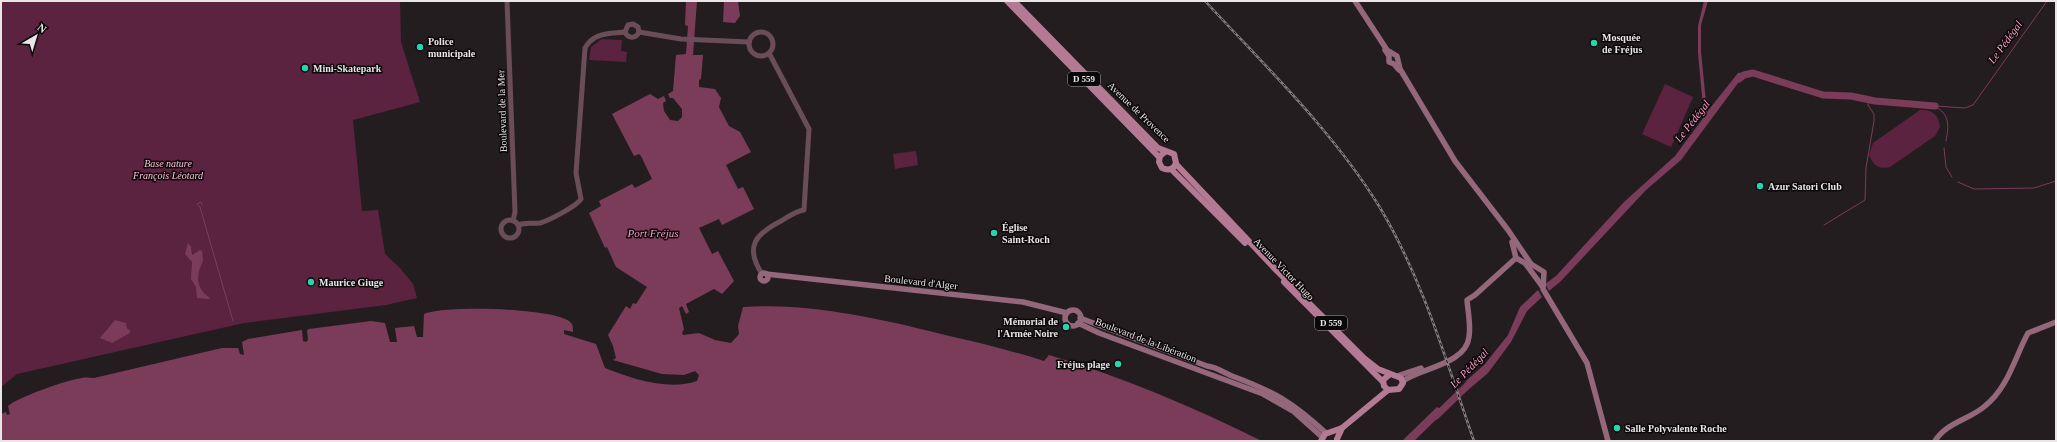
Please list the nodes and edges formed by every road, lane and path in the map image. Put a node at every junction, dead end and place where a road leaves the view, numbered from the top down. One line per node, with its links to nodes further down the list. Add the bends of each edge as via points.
1 (507, 1): 14 (street, Boulevard de la Mer, via 515,212)
2 (1007, 1): 12 (main road, Avenue de Provence / D 559)
3 (1014, 1): 11 (main road, Avenue de Provence / D 559, via 1158,148)
4 (1354, 1): 9 (main road)
5 (625, 32): 6 (street, via 632,37); 6 (street, via 628,25 632,24 638,27); 15 (street, via 597,35 585,48 576,173 581,199 540,223 526,222)
6 (639, 32): 7 (street, via 681,39)
7 (748, 42): 8 (street, via 755,55); 8 (street, via 755,33 767,33 773,40)
8 (769, 53): 18 (street, via 809,129 802,210 766,229 753,247 754,255)
9 (1390, 55): 10 (main road, via 1389,62); 10 (main road, via 1397,56)
10 (1396, 63): 16 (main road, via 1448,155)
11 (1166, 152): 12 (main road); 13 (main road, via 1174,154)
12 (1159, 158): 13 (main road, via 1162,168)
13 (1174, 167): 26 (main road, Avenue Victor Hugo / D 559, via 1364,358); 30 (main road, Avenue Victor Hugo / D 559)
14 (513, 221): 15 (street); 15 (street, via 503,223 501,230 504,235 510,238 515,236)
15 (518, 225)
16 (1520, 255): 17 (main road); 19 (main road); 23 (main road, via 1466,300 1469,340 1464,351)
17 (1538, 270): 19 (main road); 19 (main road, via 1545,273)
18 (767, 275): 20 (main road, Boulevard d'Alger, via 1002,300)
19 (1540, 282): 34 (main road, via 1587,363)
20 (1067, 313): 21 (main road, via 1076,311); 21 (main road, via 1067,322 1072,325)
21 (1079, 321): 24 (main road, Boulevard de la Libération); 27 (main road, Boulevard de la Libération, via 1099,333)
22 (2056, 322): 35 (main road, via 2028,333 2011,371 1991,400 1978,411 1951,425)
23 (1450, 360): 28 (main road); 29 (main road)
24 (1211, 366): 25 (main road); 27 (main road, via 1208,370)
25 (1218, 369): 27 (main road, via 1218,373); 32 (main road, via 1278,394 1304,412)
26 (1389, 374): 28 (main road, Avenue Victor Hugo); 30 (main road, via 1385,378)
27 (1212, 375): 32 (main road, Boulevard de la Libération, via 1275,400)
28 (1397, 376): 29 (main road)
29 (1402, 381): 30 (main road, via 1399,389)
30 (1385, 386): 31 (main road, via 1377,397)
31 (1342, 428): 32 (main road); 33 (main road)
32 (1325, 436): 33 (main road)
33 (1337, 440)
34 (1608, 441)
35 (1935, 441)

